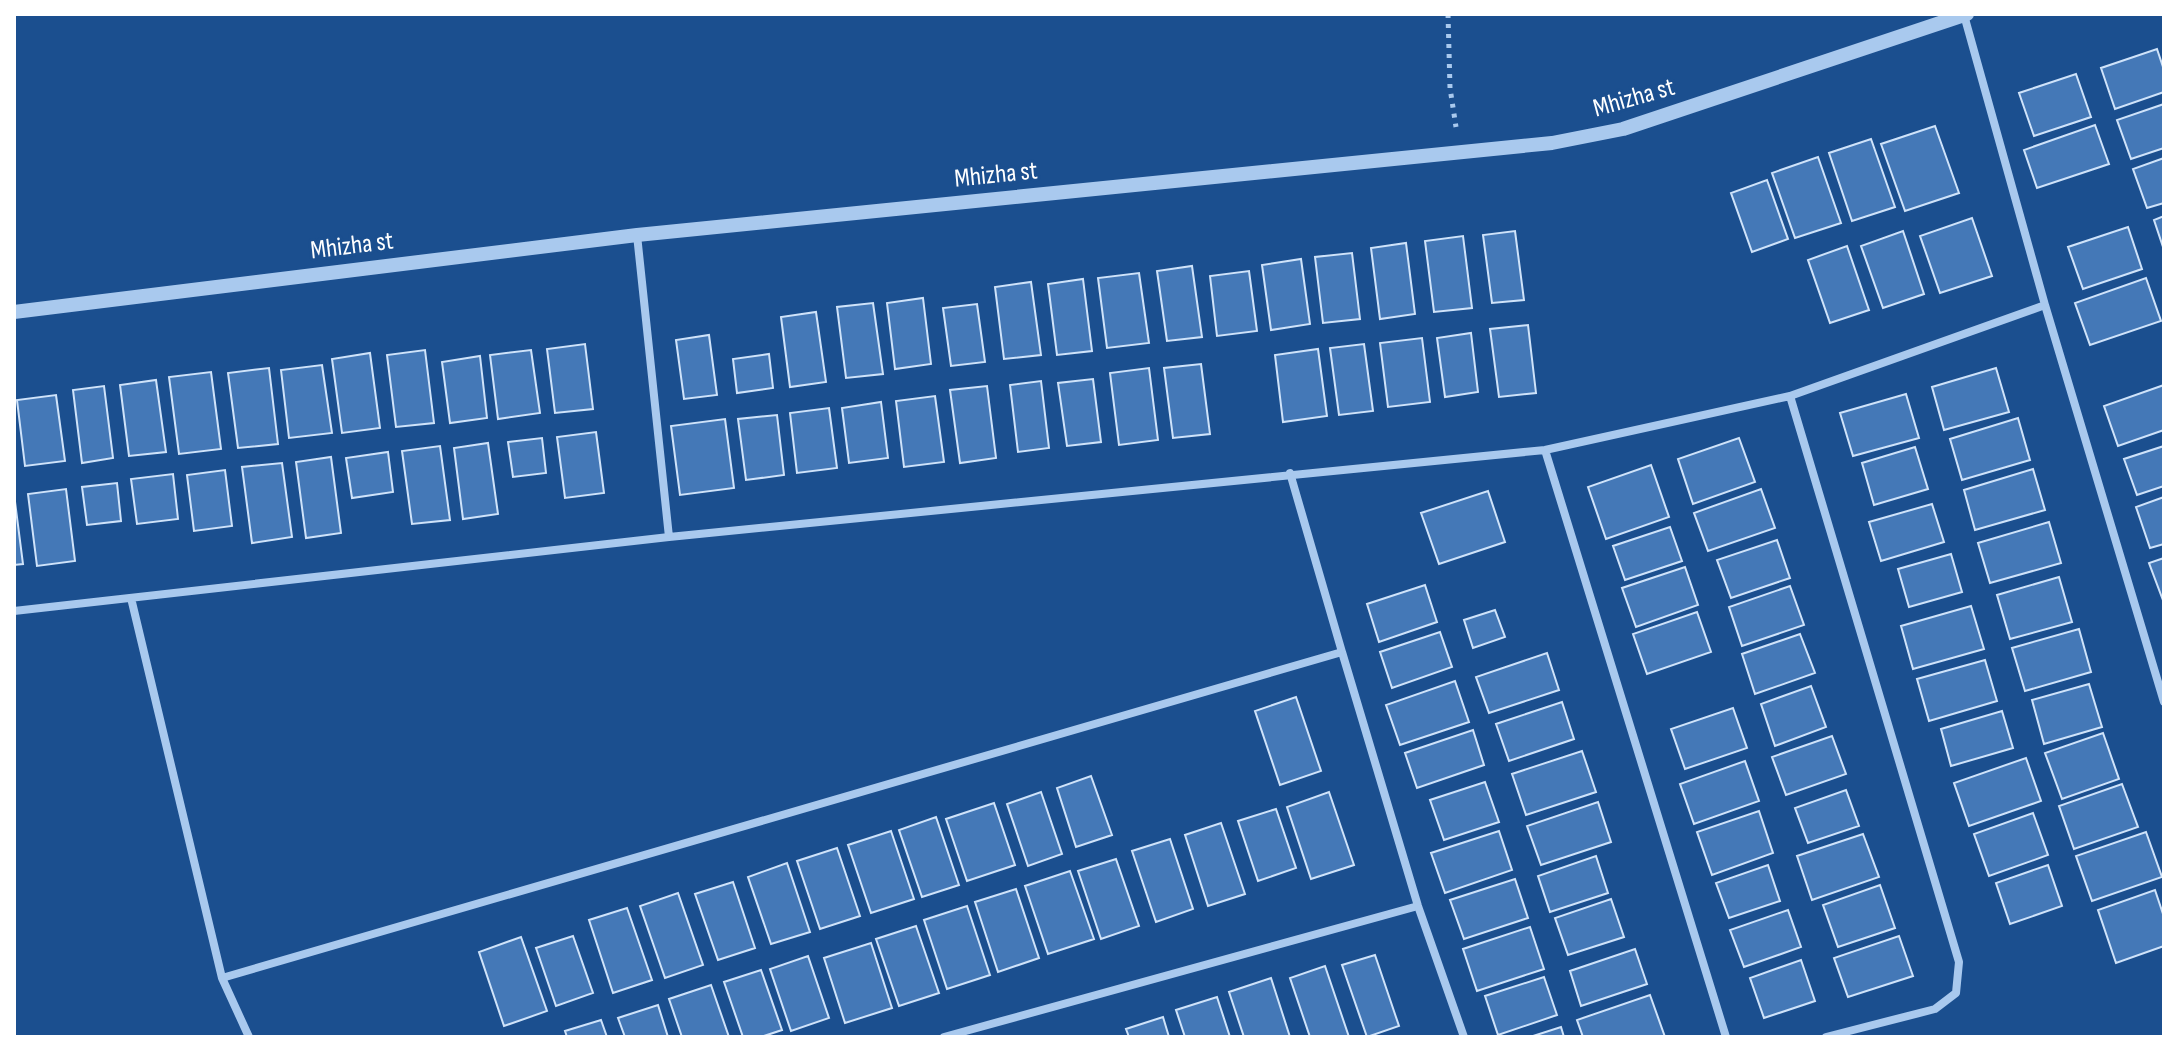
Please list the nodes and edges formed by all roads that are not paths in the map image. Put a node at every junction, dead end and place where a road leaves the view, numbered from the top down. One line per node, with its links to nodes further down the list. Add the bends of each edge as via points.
1 (1966, 14): 2 (street, Mhizha st, via 1623,129 1552,143); 3 (street)
2 (637, 235): 4 (street, Mhizha st); 8 (street)
3 (2045, 305): 5 (street); 12 (street)
4 (14, 312)
5 (1790, 396): 6 (street); 19 (street, via 1959,962 1956,993 1935,1009)
6 (1545, 450): 7 (street); 18 (street)
7 (1290, 473): 8 (street); 11 (street)
8 (669, 537): 9 (street)
9 (131, 598): 10 (street); 14 (street)
10 (14, 611)
11 (1342, 652): 13 (street); 14 (street)
12 (2164, 702)
13 (1418, 906): 16 (street); 17 (street)
14 (222, 978): 15 (street)
15 (249, 1037)
16 (944, 1037)
17 (1464, 1037)
18 (1726, 1037)
19 (1826, 1037)

